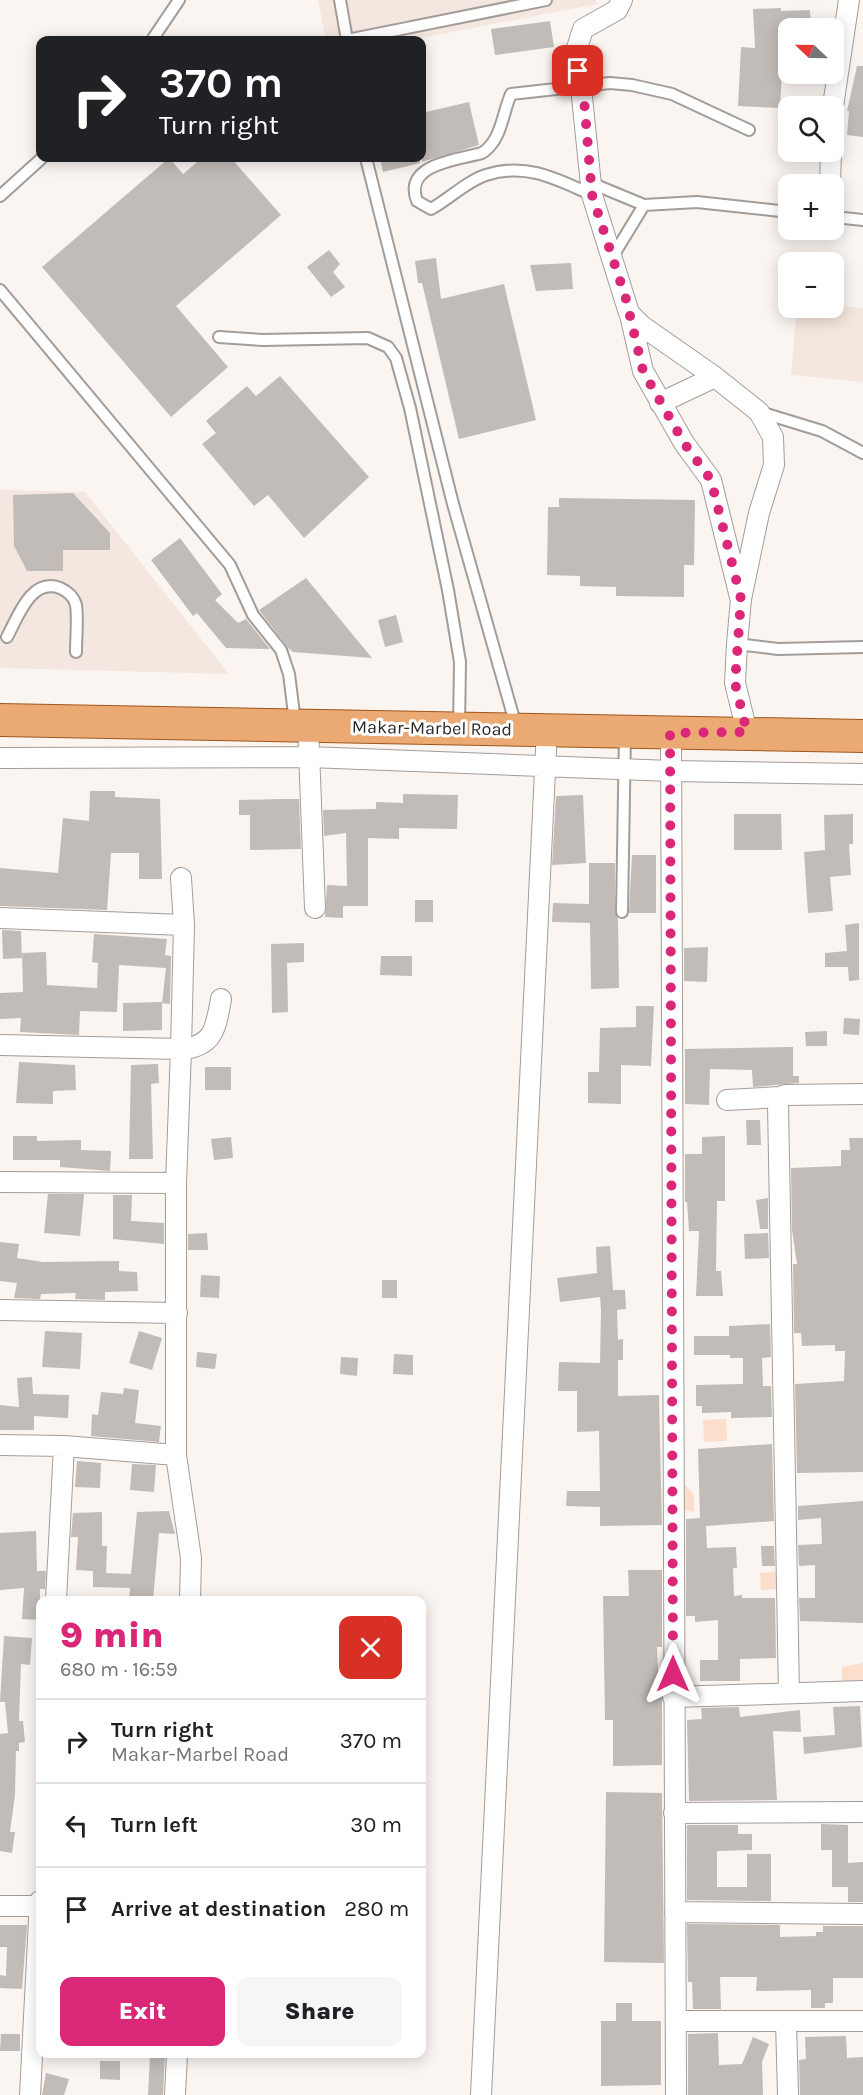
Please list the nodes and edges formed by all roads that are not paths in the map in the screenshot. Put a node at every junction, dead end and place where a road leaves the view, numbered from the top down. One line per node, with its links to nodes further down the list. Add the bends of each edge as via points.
1 (179, 0): 6 (lane)
2 (340, 0): 7 (lane)
3 (546, 0): 8 (lane)
4 (622, 0): 9 (street, via 617,10 583,29 577,48)
5 (849, 0): 10 (street)
6 (155, 36)
7 (346, 36)
8 (367, 36)
9 (583, 87): 11 (lane, via 610,83 672,94); 14 (street); 14 (lane, via 511,94 500,130 489,148 429,168 419,174 414,188 417,201 431,209 485,175 521,169)
10 (835, 96)
11 (749, 130)
12 (38, 162): 15 (lane)
13 (367, 162): 36 (lane, via 453,504)
14 (592, 189): 16 (lane); 20 (street)
15 (0, 196)
16 (644, 205): 17 (lane, via 697,202); 20 (lane)
17 (778, 211)
18 (844, 218): 19 (lane)
19 (863, 219)
20 (613, 256): 22 (street)
21 (0, 290): 34 (lane, via 230,565 253,615 281,650)
22 (629, 314): 24 (street); 25 (street, via 643,371)
23 (219, 337): 35 (lane, via 368,338 388,347 396,358 448,590 460,662)
24 (715, 377): 25 (street); 26 (street)
25 (660, 403): 28 (street, via 711,480)
26 (759, 412): 27 (lane, via 822,431); 28 (street, via 773,436 776,452)
27 (863, 453)
28 (741, 599): 30 (street)
29 (7, 637): 32 (lane, via 31,595 42,588 55,587 68,592 76,604)
30 (737, 644): 31 (lane, via 778,649); 37 (street, via 735,683)
31 (863, 647)
32 (76, 652)
33 (0, 720): 34 (main road, Makar-Marbel Road)
34 (302, 725): 35 (main road, Makar-Marbel Road); 42 (street)
35 (459, 728): 36 (main road, Makar-Marbel Road)
36 (532, 730): 38 (main road, Makar-Marbel Road); 43 (street)
37 (747, 732): 39 (main road, Makar-Marbel Road); 40 (main road, Makar-Marbel Road)
38 (625, 733): 39 (main road, Makar-Marbel Road); 44 (lane)
39 (670, 733): 45 (street)
40 (863, 736)
41 (0, 758): 42 (street)
42 (309, 758): 43 (street); 48 (street)
43 (545, 765): 44 (street); 83 (street)
44 (624, 769): 45 (street); 49 (lane)
45 (671, 771): 46 (street); 69 (street)
46 (863, 774)
47 (181, 878): 51 (street)
48 (315, 908)
49 (622, 912)
50 (0, 918): 51 (street)
51 (184, 925): 54 (street)
52 (221, 999): 54 (street, via 210,1037 202,1045)
53 (0, 1045): 54 (street)
54 (181, 1049): 59 (street)
55 (863, 1094): 56 (street)
56 (780, 1097): 57 (street); 68 (street)
57 (727, 1100)
58 (0, 1182): 59 (street)
59 (176, 1183): 61 (street)
60 (0, 1310): 61 (street)
61 (177, 1313): 64 (street)
62 (0, 1445): 63 (street)
63 (64, 1446): 64 (street); 65 (street)
64 (176, 1455): 66 (street, via 191,1558)
65 (56, 1596)
66 (190, 1596)
67 (863, 1691): 68 (street)
68 (789, 1693): 69 (street)
69 (673, 1697): 71 (street)
70 (863, 1812): 71 (street)
71 (674, 1813): 74 (street)
72 (0, 1906): 73 (street)
73 (36, 1906)
74 (675, 1912): 75 (street); 77 (street)
75 (863, 1914)
76 (36, 1982): 81 (street)
77 (675, 2021): 78 (street); 84 (street)
78 (786, 2021): 79 (street); 85 (street)
79 (863, 2021)
80 (177, 2058): 82 (street)
81 (30, 2095)
82 (176, 2095)
83 (481, 2095)
84 (676, 2095)
85 (788, 2095)

